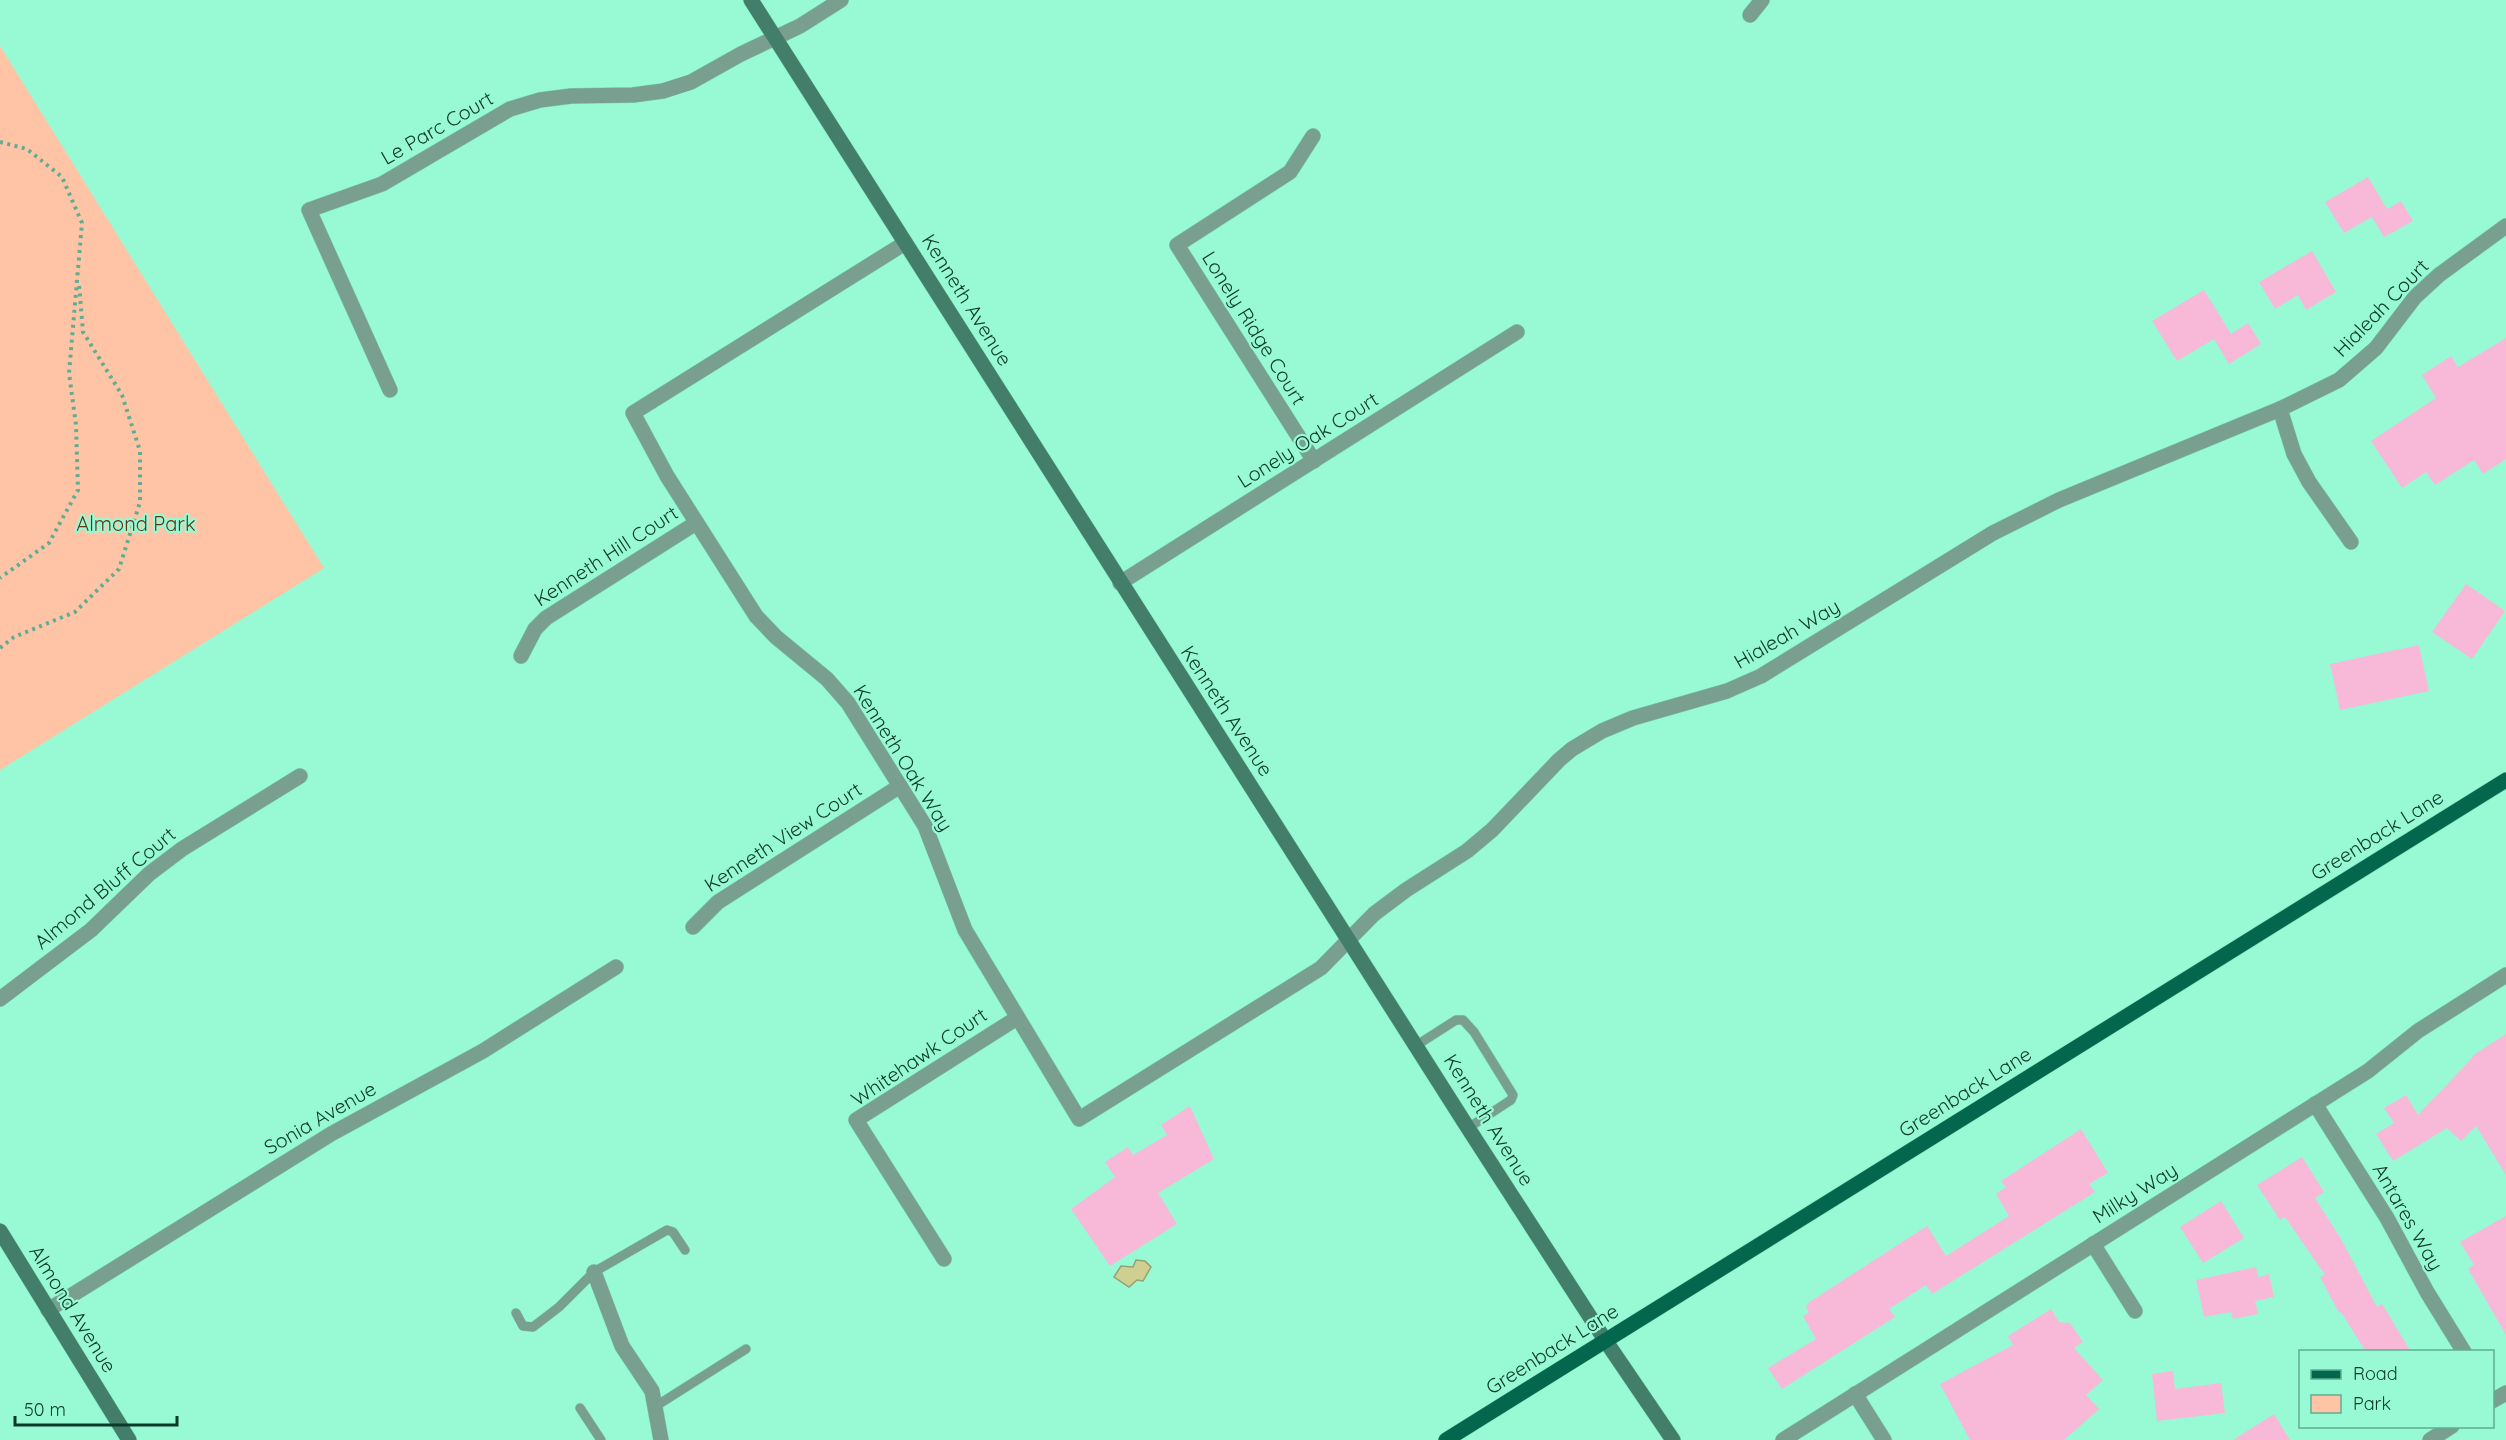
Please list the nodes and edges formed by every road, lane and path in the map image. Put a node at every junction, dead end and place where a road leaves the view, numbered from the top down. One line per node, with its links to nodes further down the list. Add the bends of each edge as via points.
1 (751, 0): 5 (main road, Kenneth Avenue)
2 (841, 0): 5 (street)
3 (1762, 0): 4 (street)
4 (1750, 15)
5 (775, 38): 9 (main road, Kenneth Avenue); 12 (street, Le Parc Court, via 691,82 663,91 572,96 510,109 382,184 309,210)
6 (1313, 136): 14 (street, Lonely Ridge Court, via 1290,172 1177,245)
7 (0, 142): 10 (path, via 27,149 62,177 82,223)
8 (2506, 226): 13 (street, Hialeah Court, via 2415,297 2365,360 2340,380)
9 (905, 243): 15 (street, Kenneth Oak Way, via 633,413); 18 (main road, Kenneth Avenue)
10 (79, 274): 17 (path, via 69,373 78,490 49,543); 19 (path, via 83,332 122,395 140,451 140,502 119,568 75,612 14,637)
11 (1517, 332): 14 (street, Lonely Oak Court)
12 (390, 390)
13 (2280, 409): 16 (street, via 2294,454); 25 (street, Hialeah Way, via 2059,500 2003,528 1761,676 1727,691 1602,731 1559,760 1467,851 1406,890)
14 (1314, 461): 18 (street, Lonely Oak Court)
15 (696, 523): 20 (street, Kenneth Hill Court, via 546,618 535,629); 23 (street, Kenneth Oak Way, via 756,616 776,638 827,679 848,703)
16 (2351, 542)
17 (0, 578)
18 (1120, 583): 25 (main road, Kenneth Avenue)
19 (0, 648)
20 (521, 656)
21 (300, 776): 28 (street, Almond Bluff Court, via 182,849 149,874 91,930)
22 (2506, 780): 41 (main road, Greenback Lane)
23 (900, 786): 24 (street, Kenneth View Court, via 718,902); 29 (street, Kenneth Oak Way, via 929,836 965,930)
24 (693, 927)
25 (1348, 940): 29 (street, Kenneth Oak Way, via 1321,968 1079,1119); 30 (main road, Kenneth Avenue)
26 (616, 967): 38 (street, Sonia Avenue, via 483,1052 331,1134)
27 (2506, 975): 31 (street, Milky Way)
28 (0, 999)
29 (1017, 1018): 36 (street, Whitehawk Court, via 856,1120)
30 (1416, 1045): 32 (main road, Kenneth Avenue); 32 (lane, via 1456,1020 1463,1020 1513,1095)
31 (2315, 1104): 34 (street, Milky Way); 43 (street, Antares Way, via 2387,1218)
32 (1468, 1128): 41 (main road, Kenneth Avenue)
33 (0, 1231): 38 (main road, Almond Avenue)
34 (2093, 1244): 39 (street); 44 (street, Milky Way)
35 (685, 1250): 37 (lane, via 673,1232 667,1230)
36 (944, 1258)
37 (594, 1272): 40 (lane, via 533,1327 523,1326); 45 (street, via 622,1346 652,1391)
38 (48, 1310): 48 (main road, Almond Avenue)
39 (2135, 1311)
40 (516, 1313)
41 (1605, 1340): 51 (main road, Greenback Lane); 52 (main road, Kenneth Avenue)
42 (746, 1349): 45 (lane)
43 (2462, 1350)
44 (1856, 1394): 53 (street, Milky Way); 54 (street)
45 (656, 1406): 50 (street)
46 (580, 1408): 49 (lane)
47 (2449, 1428): 55 (street)
48 (129, 1440)
49 (601, 1440)
50 (661, 1440)
51 (1446, 1440)
52 (1673, 1440)
53 (1782, 1440)
54 (1884, 1440)
55 (2430, 1440)

